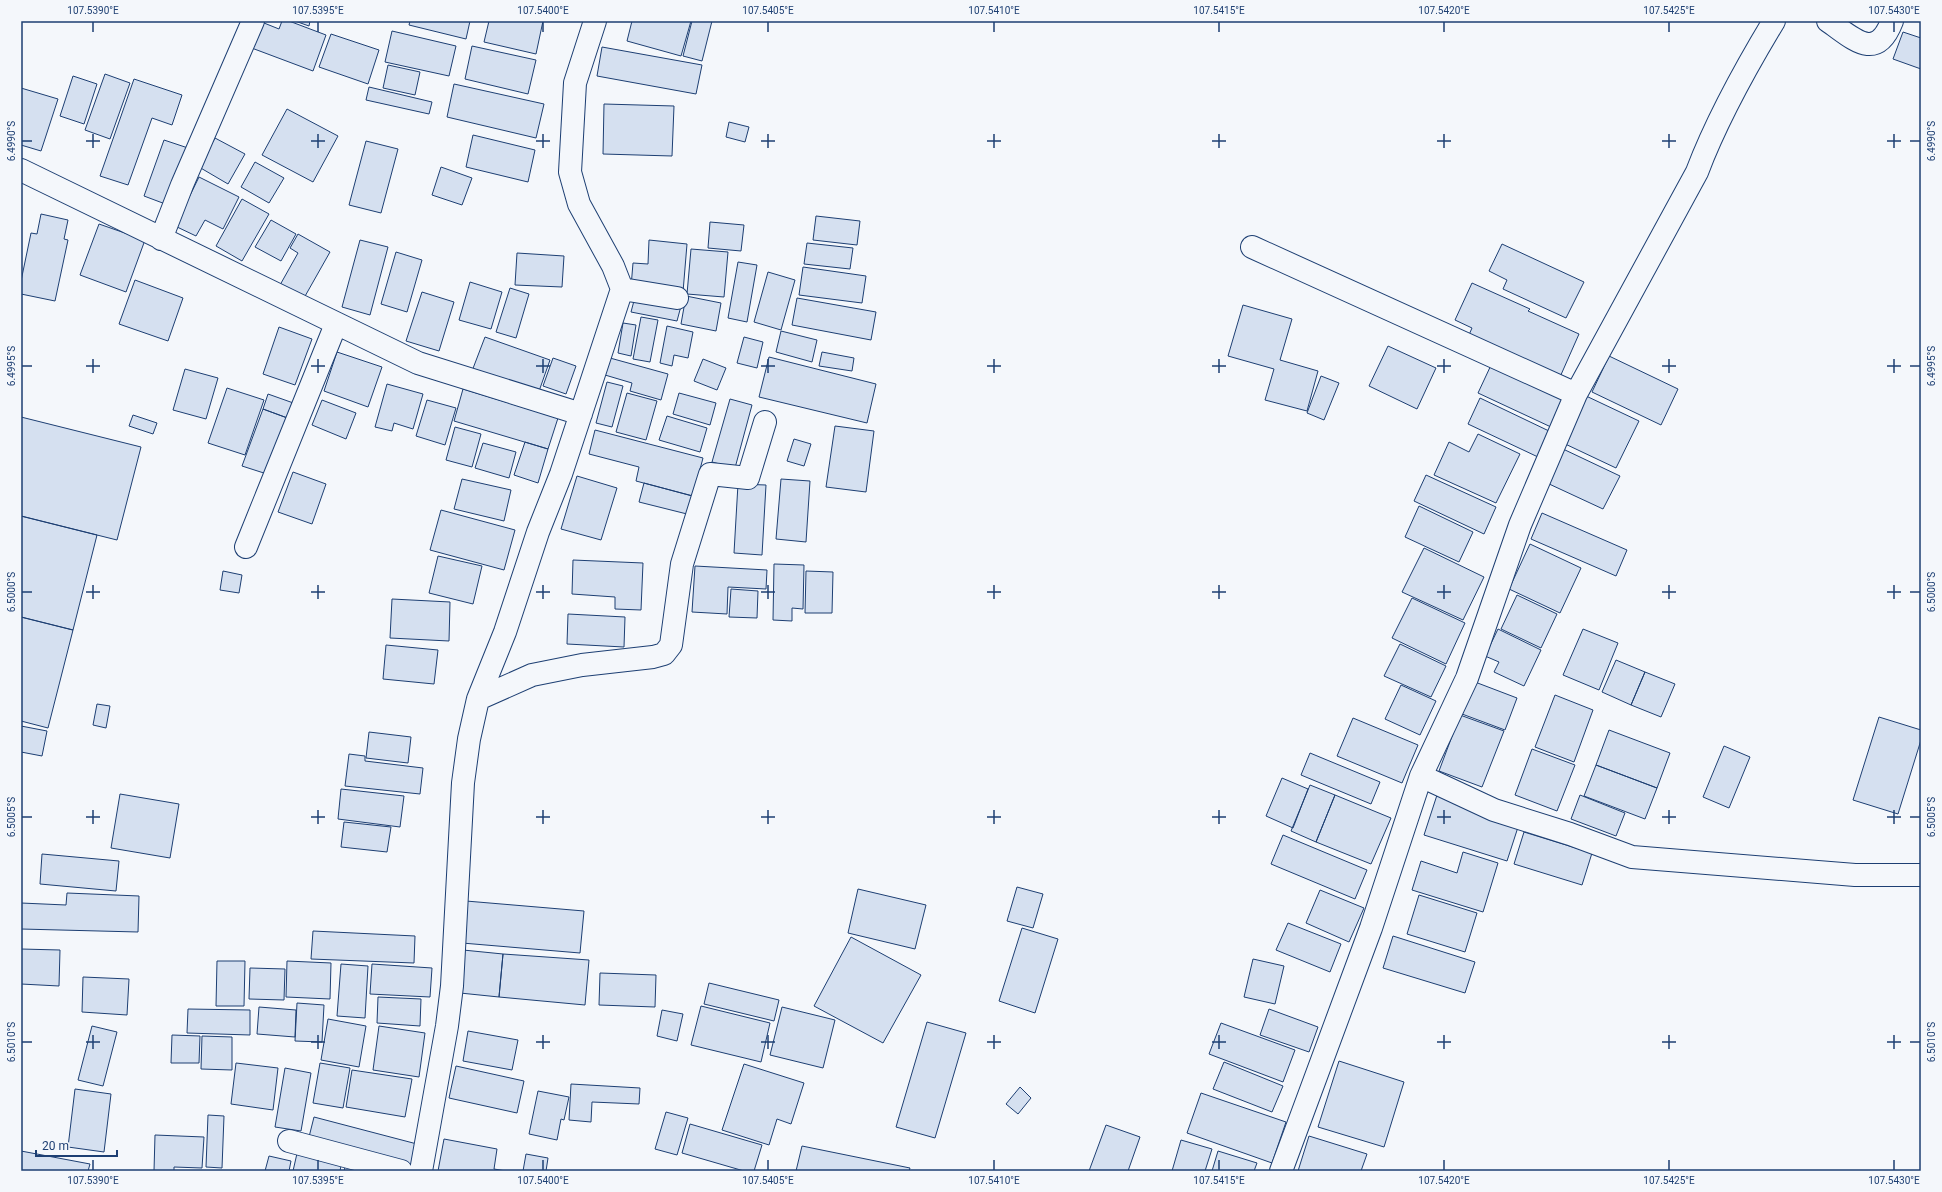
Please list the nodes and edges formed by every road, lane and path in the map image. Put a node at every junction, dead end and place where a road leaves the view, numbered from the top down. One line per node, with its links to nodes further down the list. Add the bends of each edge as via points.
1 (252, 21): 7 (street)
2 (595, 21): 9 (street, via 575,83 570,172 579,204 613,266)
3 (1774, 21): 12 (street, via 1710,138 1698,172)
4 (1828, 21): 5 (street, via 1860,43 1870,44 1879,41 1888,33)
5 (1892, 21)
6 (21, 170): 7 (street)
7 (161, 239): 11 (street)
8 (1252, 247): 12 (street)
9 (622, 290): 10 (street); 13 (street)
10 (677, 298)
11 (336, 324): 13 (street, via 418,363); 15 (street)
12 (1576, 394): 17 (street, via 1520,525 1467,678)
13 (581, 414): 16 (street, via 505,632)
14 (765, 422): 16 (street, via 748,478 710,474 682,564 671,645 664,654 582,665 532,675)
15 (246, 547)
16 (478, 699): 21 (street, via 463,782 452,986)
17 (1421, 776): 18 (street, via 1494,810 1632,857 1855,875); 22 (street, via 1371,928)
18 (1921, 875)
19 (289, 1141): 20 (street)
20 (401, 1171)
21 (421, 1171)
22 (1281, 1171)

